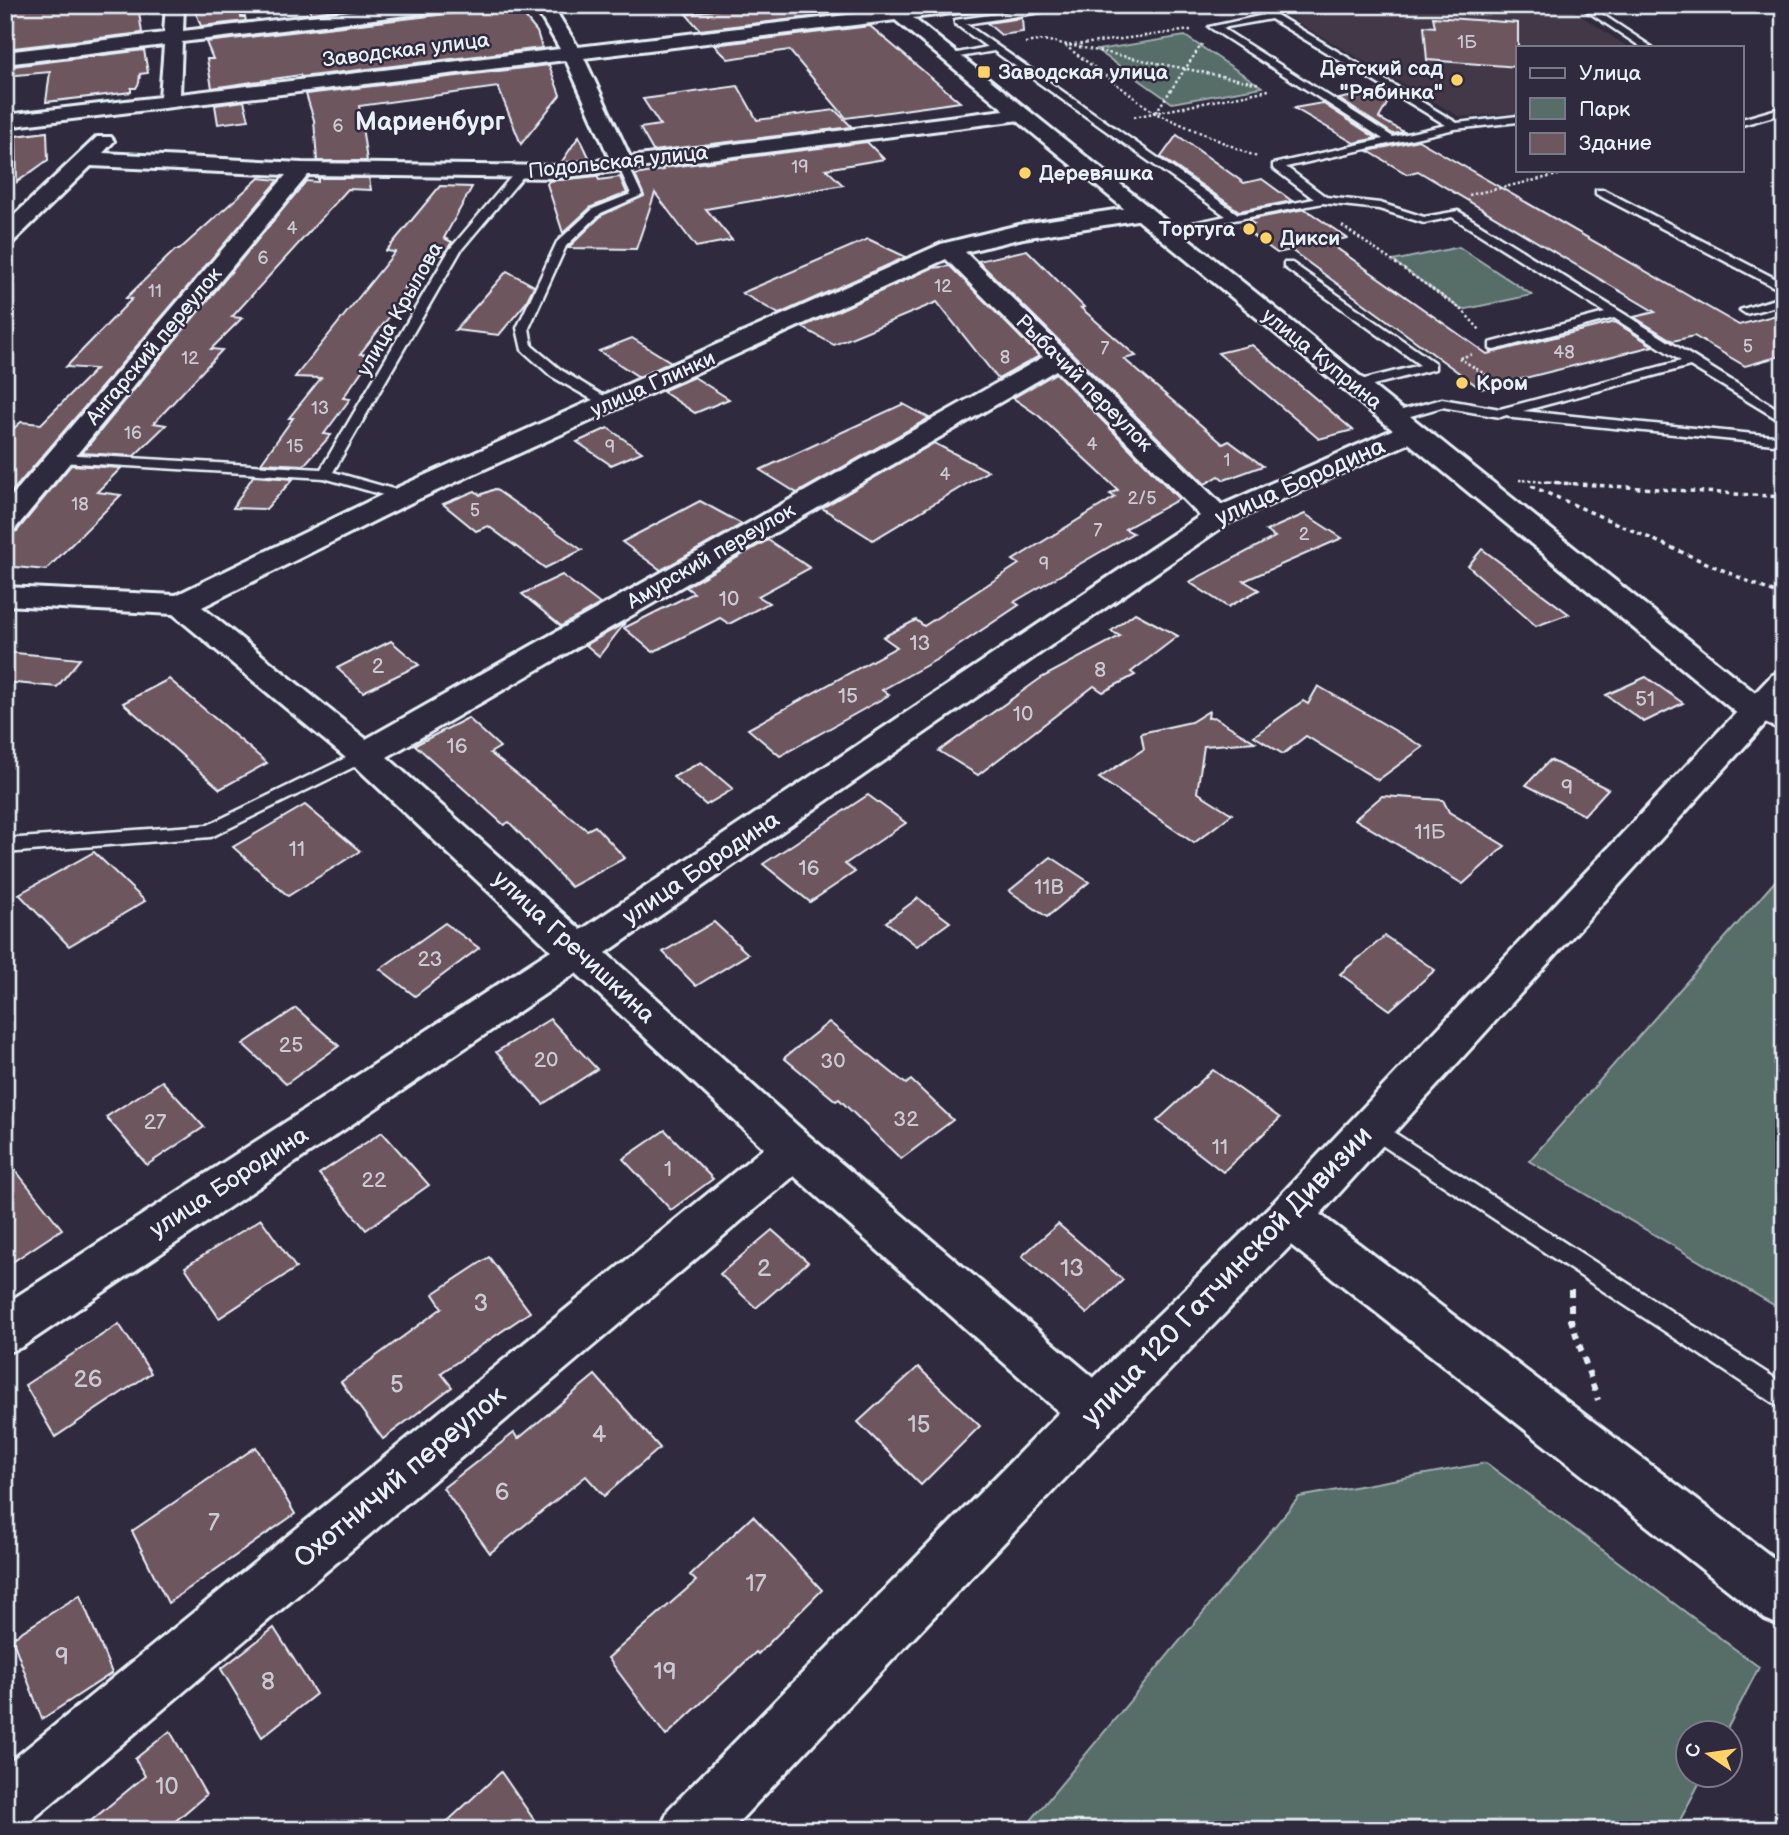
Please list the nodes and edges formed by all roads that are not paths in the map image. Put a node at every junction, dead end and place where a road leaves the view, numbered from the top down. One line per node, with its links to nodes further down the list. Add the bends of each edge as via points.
1 (175, 5): 10 (street)
2 (449, 5): 10 (street)
3 (543, 5): 13 (street)
4 (978, 5): 8 (street, Заводская улица)
5 (1081, 5): 12 (lane, via 958,22)
6 (1253, 5): 9 (lane)
7 (1582, 5): 11 (lane)
8 (892, 10): 13 (street, Заводская улица); 14 (street, улица Куприна)
9 (1270, 17): 23 (lane); 24 (lane, via 1214,27)
10 (172, 38): 15 (street); 16 (street)
11 (1645, 46)
12 (996, 48): 14 (lane); 32 (lane)
13 (572, 53): 16 (street, Заводская улица); 26 (street)
14 (948, 56): 19 (street, улица Куприна)
15 (5, 58)
16 (170, 101): 17 (street, Заводская улица)
17 (136, 104): 21 (street, Заводская улица); 25 (street)
18 (1784, 110): 22 (lane)
19 (1020, 114): 26 (street, Подольская улица); 31 (street, улица Куприна)
20 (1516, 118): 23 (lane)
21 (5, 121)
22 (1744, 121)
23 (1455, 126): 24 (lane)
24 (1391, 140): 30 (lane, via 1277,166)
25 (88, 159): 27 (street, Подольская улица); 34 (street)
26 (623, 165): 28 (street, Подольская улица); 45 (lane, via 637,195 597,211 561,244 523,328 526,347 556,373)
27 (302, 169): 28 (street, Подольская улица); 50 (street, Ангарский переулок)
28 (521, 172): 51 (lane, улица Крылова, via 456,249)
29 (1600, 192): 37 (lane)
30 (1323, 200): 32 (lane); 40 (lane, via 1380,206 1424,220 1454,213)
31 (1141, 212): 33 (street, улица Куприна); 35 (street, улица Глинки, via 1023,231)
32 (1235, 217): 33 (lane)
33 (1165, 232): 44 (street, улица Куприна)
34 (5, 237)
35 (949, 249): 42 (street, Рыбачий переулок); 45 (street, улица Глинки)
36 (1288, 265): 44 (lane, via 1430,366)
37 (1784, 288)
38 (1784, 300): 39 (lane)
39 (1746, 310)
40 (1616, 314): 41 (lane); 43 (lane)
41 (1494, 346)
42 (1059, 358): 53 (street, Рыбачий переулок); 59 (street, Амурский переулок)
43 (1692, 362): 46 (lane); 47 (lane)
44 (1354, 386): 48 (street, улица Куприна)
45 (607, 404): 52 (street, улица Глинки)
46 (1500, 412): 48 (lane, via 1442,403); 49 (lane)
47 (1784, 419)
48 (1402, 425): 53 (street, улица Бородина); 58 (street, улица Куприна)
49 (1784, 441)
50 (61, 458): 51 (lane); 54 (street, Ангарский переулок)
51 (326, 474): 52 (lane)
52 (402, 496): 56 (street, улица Глинки)
53 (1218, 517): 61 (street, улица Бородина)
54 (5, 523)
55 (5, 596): 56 (street)
56 (181, 605): 59 (street, улица Гречишкина)
57 (1784, 682): 58 (street, улица 120 Гатчинской Дивизии)
58 (1766, 717): 62 (street, улица 120 Гатчинской Дивизии)
59 (364, 754): 60 (lane, via 211,831); 61 (street, улица Гречишкина)
60 (5, 846)
61 (578, 952): 63 (street, улица Гречишкина); 65 (street, улица Бородина)
62 (1373, 1128): 64 (street, улица 120 Гатчинской Дивизии); 66 (lane)
63 (794, 1149): 67 (street, улица Гречишкина); 69 (street, Охотничий переулок)
64 (1289, 1217): 67 (street, улица 120 Гатчинской Дивизии); 68 (street)
65 (5, 1331)
66 (1784, 1398)
67 (1094, 1410): 70 (street, улица 120 Гатчинской Дивизии)
68 (1784, 1600)
69 (5, 1804)
70 (690, 1830)

